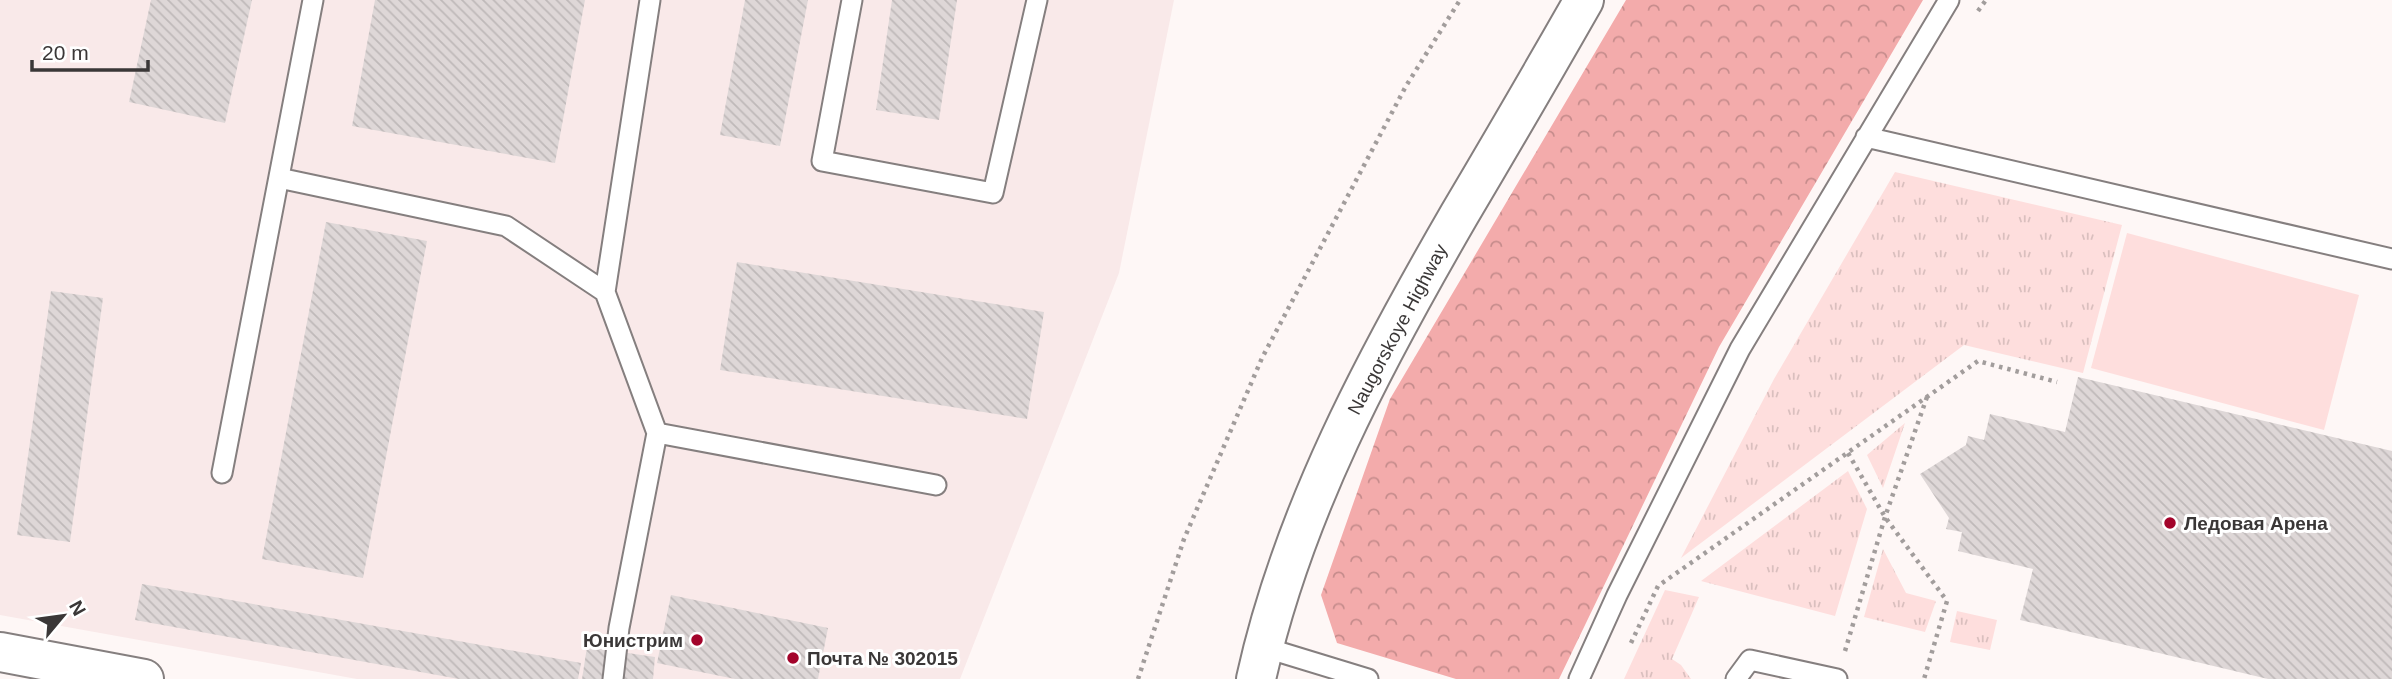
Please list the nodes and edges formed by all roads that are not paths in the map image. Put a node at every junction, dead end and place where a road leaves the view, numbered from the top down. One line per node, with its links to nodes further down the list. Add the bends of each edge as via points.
1 (313, 0): 8 (lane)
2 (650, 0): 10 (lane)
3 (852, 0): 4 (lane, via 822,161 993,193)
4 (1037, 0)
5 (1584, 0): 15 (main road, Naugorskoye Highway, via 1410,300 1350,415 1298,536)
6 (1949, 0): 7 (lane)
7 (1866, 137): 9 (lane); 19 (lane, via 1740,349)
8 (279, 178): 10 (lane, via 506,226); 12 (lane)
9 (2392, 259)
10 (605, 292): 11 (lane)
11 (657, 433): 13 (lane); 17 (lane)
12 (222, 473)
13 (936, 485)
14 (0, 652): 16 (main road)
15 (1260, 663): 18 (lane)
16 (144, 679)
17 (613, 679)
18 (1368, 679)
19 (1579, 679)
20 (1736, 679): 21 (lane, via 1750,660)
21 (1837, 679)

